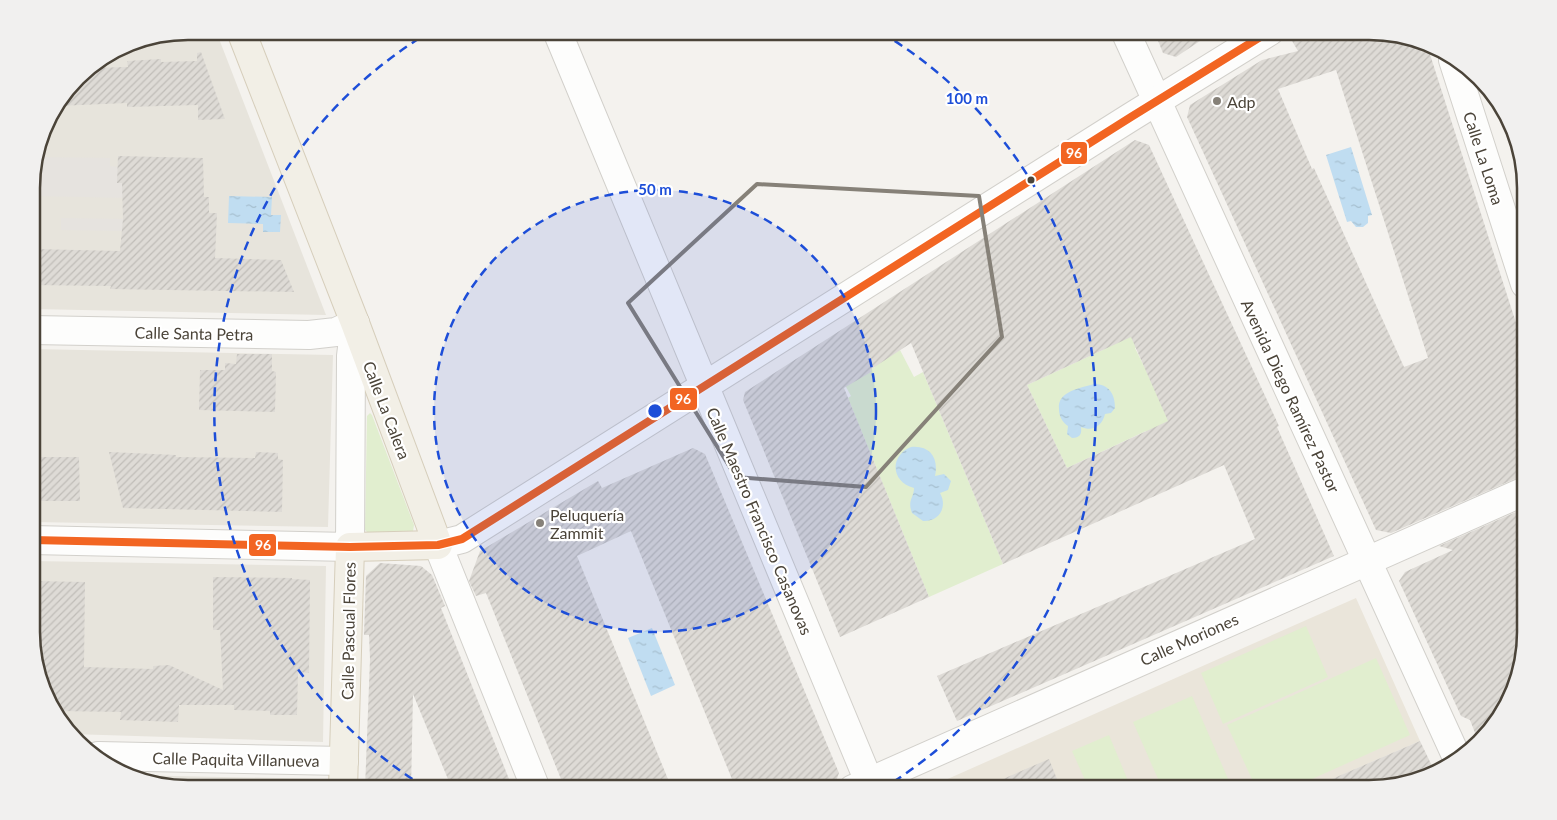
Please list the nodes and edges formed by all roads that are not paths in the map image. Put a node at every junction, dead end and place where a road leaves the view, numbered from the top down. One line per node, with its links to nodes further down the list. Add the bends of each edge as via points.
1 (245, 40): 8 (main road, Calle La Calera)
2 (561, 40): 10 (street, Calle Maestro Francisco Casanovas)
3 (1129, 40): 6 (street, Avenida Diego Ramírez Pastor)
4 (1256, 40): 6 (street)
5 (1454, 68): 7 (street, Calle La Loma)
6 (1157, 102): 10 (street); 15 (street, Avenida Diego Ramírez Pastor)
7 (1517, 259)
8 (355, 323): 9 (street, Calle Santa Petra, via 336,332 309,335); 13 (main road, Calle La Calera); 14 (street, Calle Pascual Flores, via 351,356)
9 (40, 330)
10 (704, 386): 13 (street, via 462,539); 21 (street, Calle Maestro Francisco Casanovas)
11 (1517, 495): 15 (street, Calle Moriones)
12 (40, 540): 14 (street)
13 (438, 545): 14 (main road); 20 (street, Calle La Calera)
14 (350, 546): 18 (main road, Calle Pascual Flores)
15 (1366, 561): 16 (street, Avenida Diego Ramírez Pastor); 22 (street, Calle Moriones)
16 (1454, 752)
17 (108, 756): 18 (street, Calle Paquita Villanueva)
18 (344, 761): 19 (main road, Calle Pascual Flores)
19 (343, 780)
20 (532, 780)
21 (863, 780)
22 (878, 780)

